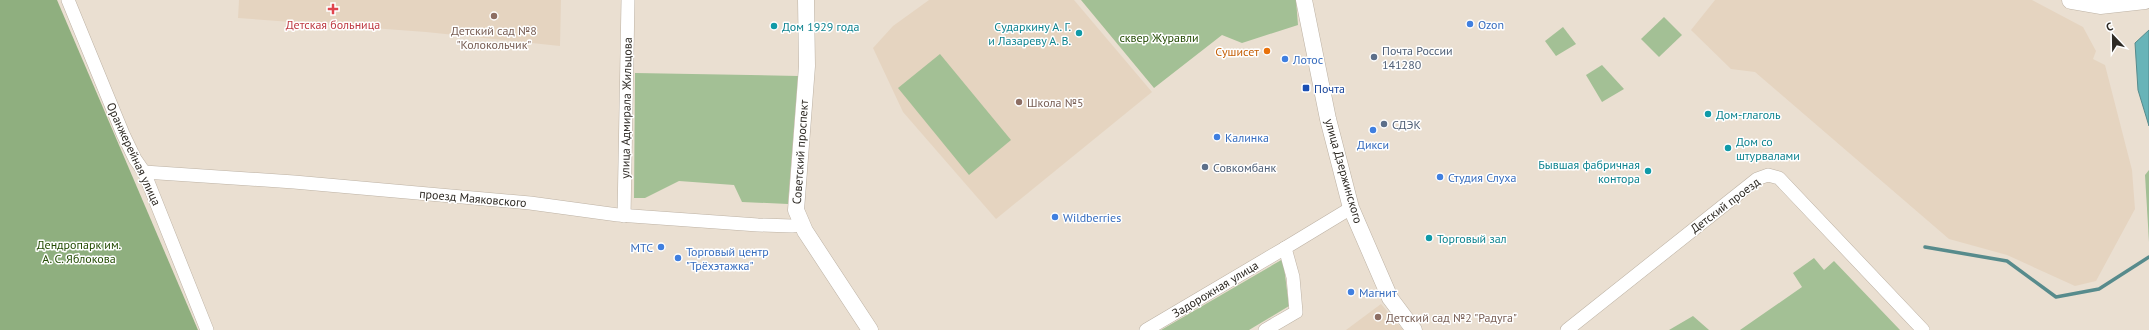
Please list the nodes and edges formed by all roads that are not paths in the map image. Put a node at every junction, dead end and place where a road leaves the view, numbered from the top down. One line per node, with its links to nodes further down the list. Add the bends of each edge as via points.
1 (68, 0): 7 (street, Оранжерейная улица, via 123,134)
2 (628, 0): 9 (street, улица Адмирала Жильцова)
3 (806, 0): 10 (street, Советский проспект, via 807,66 796,210)
4 (1304, 0): 8 (street, улица Дзержинского, via 1325,105)
5 (2071, 0): 6 (main road, via 2100,4)
6 (2145, 0)
7 (144, 172): 9 (street, проезд Маяковского, via 523,202); 12 (street, Оранжерейная улица)
8 (1351, 208): 11 (street, Задорожная улица); 16 (street, улица Дзержинского, via 1390,298)
9 (624, 216): 10 (street, проезд Маяковского, via 758,225)
10 (801, 225): 13 (street, Советский проспект)
11 (1285, 248): 14 (street, Задорожная улица); 15 (street, via 1293,277 1296,312)
12 (207, 330)
13 (870, 330)
14 (1146, 330)
15 (1265, 330)
16 (1414, 330)
17 (1567, 330): 18 (street, Детский проезд, via 1751,183 1768,175 1779,178)
18 (1923, 330)

